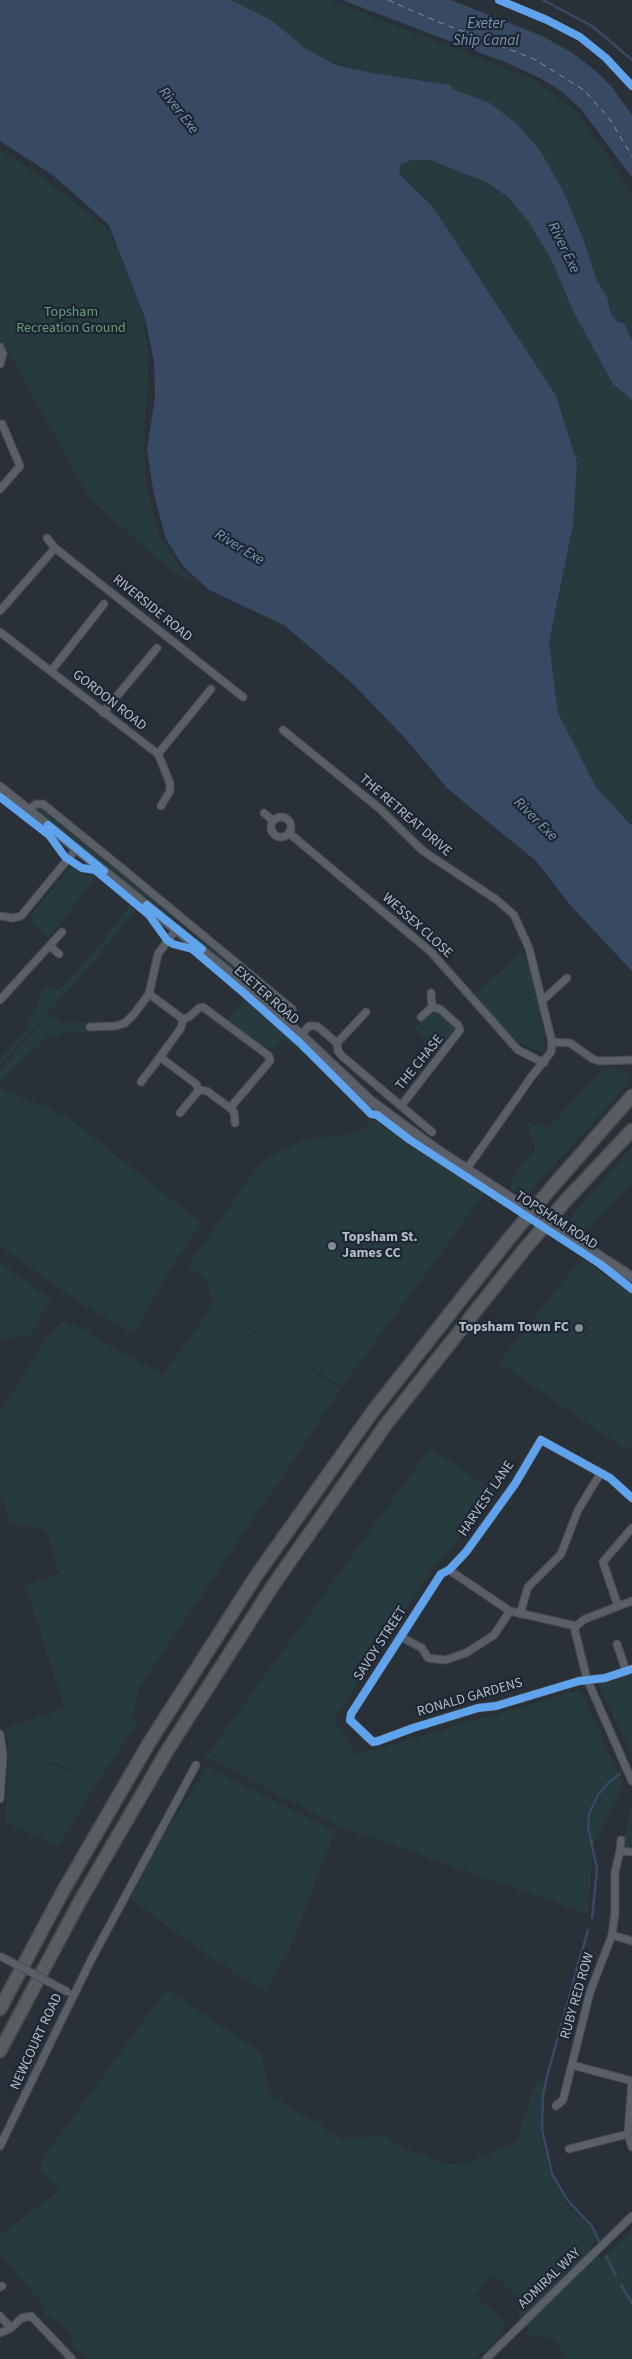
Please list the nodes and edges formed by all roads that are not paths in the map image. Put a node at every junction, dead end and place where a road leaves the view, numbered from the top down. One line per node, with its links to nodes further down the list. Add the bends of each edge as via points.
1 (2, 351): 2 (street)
2 (0, 364)
3 (2, 424): 4 (street, via 20,466)
4 (0, 489)
5 (48, 538): 6 (street, RIVERSIDE ROAD)
6 (55, 548): 8 (street); 13 (street, RIVERSIDE ROAD)
7 (104, 604): 11 (street)
8 (0, 611)
9 (0, 632): 11 (street, GORDON ROAD)
10 (157, 648): 14 (street)
11 (51, 671): 14 (street, GORDON ROAD)
12 (211, 689): 16 (street)
13 (243, 697)
14 (103, 713): 16 (street, GORDON ROAD)
15 (283, 730): 33 (street, THE RETREAT DRIVE, via 378,808 423,851 514,915 529,948)
16 (158, 754): 18 (street, via 170,784 170,791)
17 (0, 787): 19 (street, EXETER ROAD)
18 (161, 806)
19 (29, 810): 23 (street, EXETER ROAD); 38 (street, via 36,804 43,804 292,1009 294,1016)
20 (264, 813): 21 (street, WESSEX CLOSE)
21 (273, 821): 22 (street, WESSEX CLOSE, via 281,817 287,819 291,827); 22 (street, WESSEX CLOSE, via 271,828 276,836 283,837)
22 (289, 833): 45 (street, WESSEX CLOSE, via 431,952 518,1050)
23 (77, 848): 24 (street, via 21,916); 25 (street, EXETER ROAD)
24 (0, 916)
25 (176, 928): 31 (street, via 158,954); 38 (street, EXETER ROAD)
26 (62, 932): 27 (street)
27 (50, 946): 28 (street); 32 (street)
28 (59, 954)
29 (567, 978): 33 (street)
30 (431, 993): 34 (street)
31 (149, 994): 37 (street); 39 (street, via 125,1023)
32 (0, 1000)
33 (542, 1001): 41 (street, THE RETREAT DRIVE)
34 (432, 1007): 36 (street, THE CHASE); 49 (street, THE CHASE, via 440,1009 460,1030)
35 (366, 1012): 42 (street)
36 (421, 1017)
37 (183, 1019): 43 (street, via 181,1028); 50 (street, via 204,1007 269,1056 270,1061)
38 (288, 1023): 40 (street, EXETER ROAD)
39 (90, 1027)
40 (301, 1035): 42 (street, THE CHASE, via 309,1026 315,1026); 55 (street, EXETER ROAD, via 372,1102)
41 (552, 1042): 44 (street, via 570,1043 600,1061); 45 (street, via 551,1052)
42 (338, 1043): 49 (street, THE CHASE, via 342,1056)
43 (160, 1057): 46 (street); 47 (street, via 196,1084)
44 (632, 1060)
45 (544, 1063): 55 (street)
46 (141, 1082)
47 (199, 1090): 50 (street, via 206,1091); 51 (street)
48 (627, 1100): 82 (highway, bridge, via 507,1241 373,1411 256,1576 149,1743 62,1893)
49 (401, 1106): 54 (street, THE CHASE)
50 (230, 1108): 52 (street)
51 (180, 1113)
52 (236, 1123)
53 (632, 1130): 83 (highway, bridge, via 523,1251 387,1423 274,1584 167,1751 80,1901)
54 (432, 1132)
55 (466, 1170): 56 (street, TOPSHAM ROAD)
56 (632, 1277)
57 (600, 1474): 58 (street, via 618,1484); 60 (street, HARVEST LANE, via 541,1440 515,1484 466,1552); 64 (street, via 578,1510 561,1554 528,1587)
58 (632, 1498)
59 (632, 1528): 62 (street, via 603,1562)
60 (449, 1570): 63 (street); 66 (street, SAVOY STREET, via 441,1574)
61 (632, 1601): 62 (street)
62 (618, 1606): 65 (street)
63 (510, 1612): 64 (street); 66 (street, via 494,1635 466,1653 446,1660 428,1658 422,1648)
64 (520, 1614): 65 (street)
65 (576, 1626): 69 (street)
66 (401, 1637): 70 (street, SAVOY STREET, via 350,1716 350,1720)
67 (617, 1644): 68 (street)
68 (629, 1670): 69 (street, RONALD GARDENS, via 605,1678)
69 (587, 1679): 70 (street, RONALD GARDENS, via 496,1706 478,1708 378,1741 373,1742); 73 (street)
70 (364, 1732)
71 (0, 1734): 74 (street, via 3,1755)
72 (196, 1765): 81 (street)
73 (632, 1781)
74 (0, 1799)
75 (621, 1840): 76 (street, RUBY RED ROW)
76 (620, 1850): 77 (street); 78 (street, RUBY RED ROW, via 615,1872)
77 (632, 1852)
78 (612, 1935): 79 (street); 84 (street, RUBY RED ROW, via 590,1992)
79 (632, 1941)
80 (0, 1956): 81 (street, NEWCOURT ROAD, bridge)
81 (72, 1994): 88 (street, NEWCOURT ROAD)
82 (0, 2009)
83 (0, 2051)
84 (572, 2065): 85 (street); 86 (street, RUBY RED ROW, via 563,2100)
85 (632, 2081): 87 (street)
86 (556, 2106)
87 (628, 2134): 89 (street); 90 (street)
88 (0, 2146)
89 (632, 2147)
90 (569, 2149)
91 (632, 2216): 96 (street, ADMIRAL WAY)
92 (0, 2316): 93 (street)
93 (11, 2328): 94 (street); 95 (street, via 22,2318 31,2316)
94 (0, 2333)
95 (67, 2357)
96 (486, 2359)

